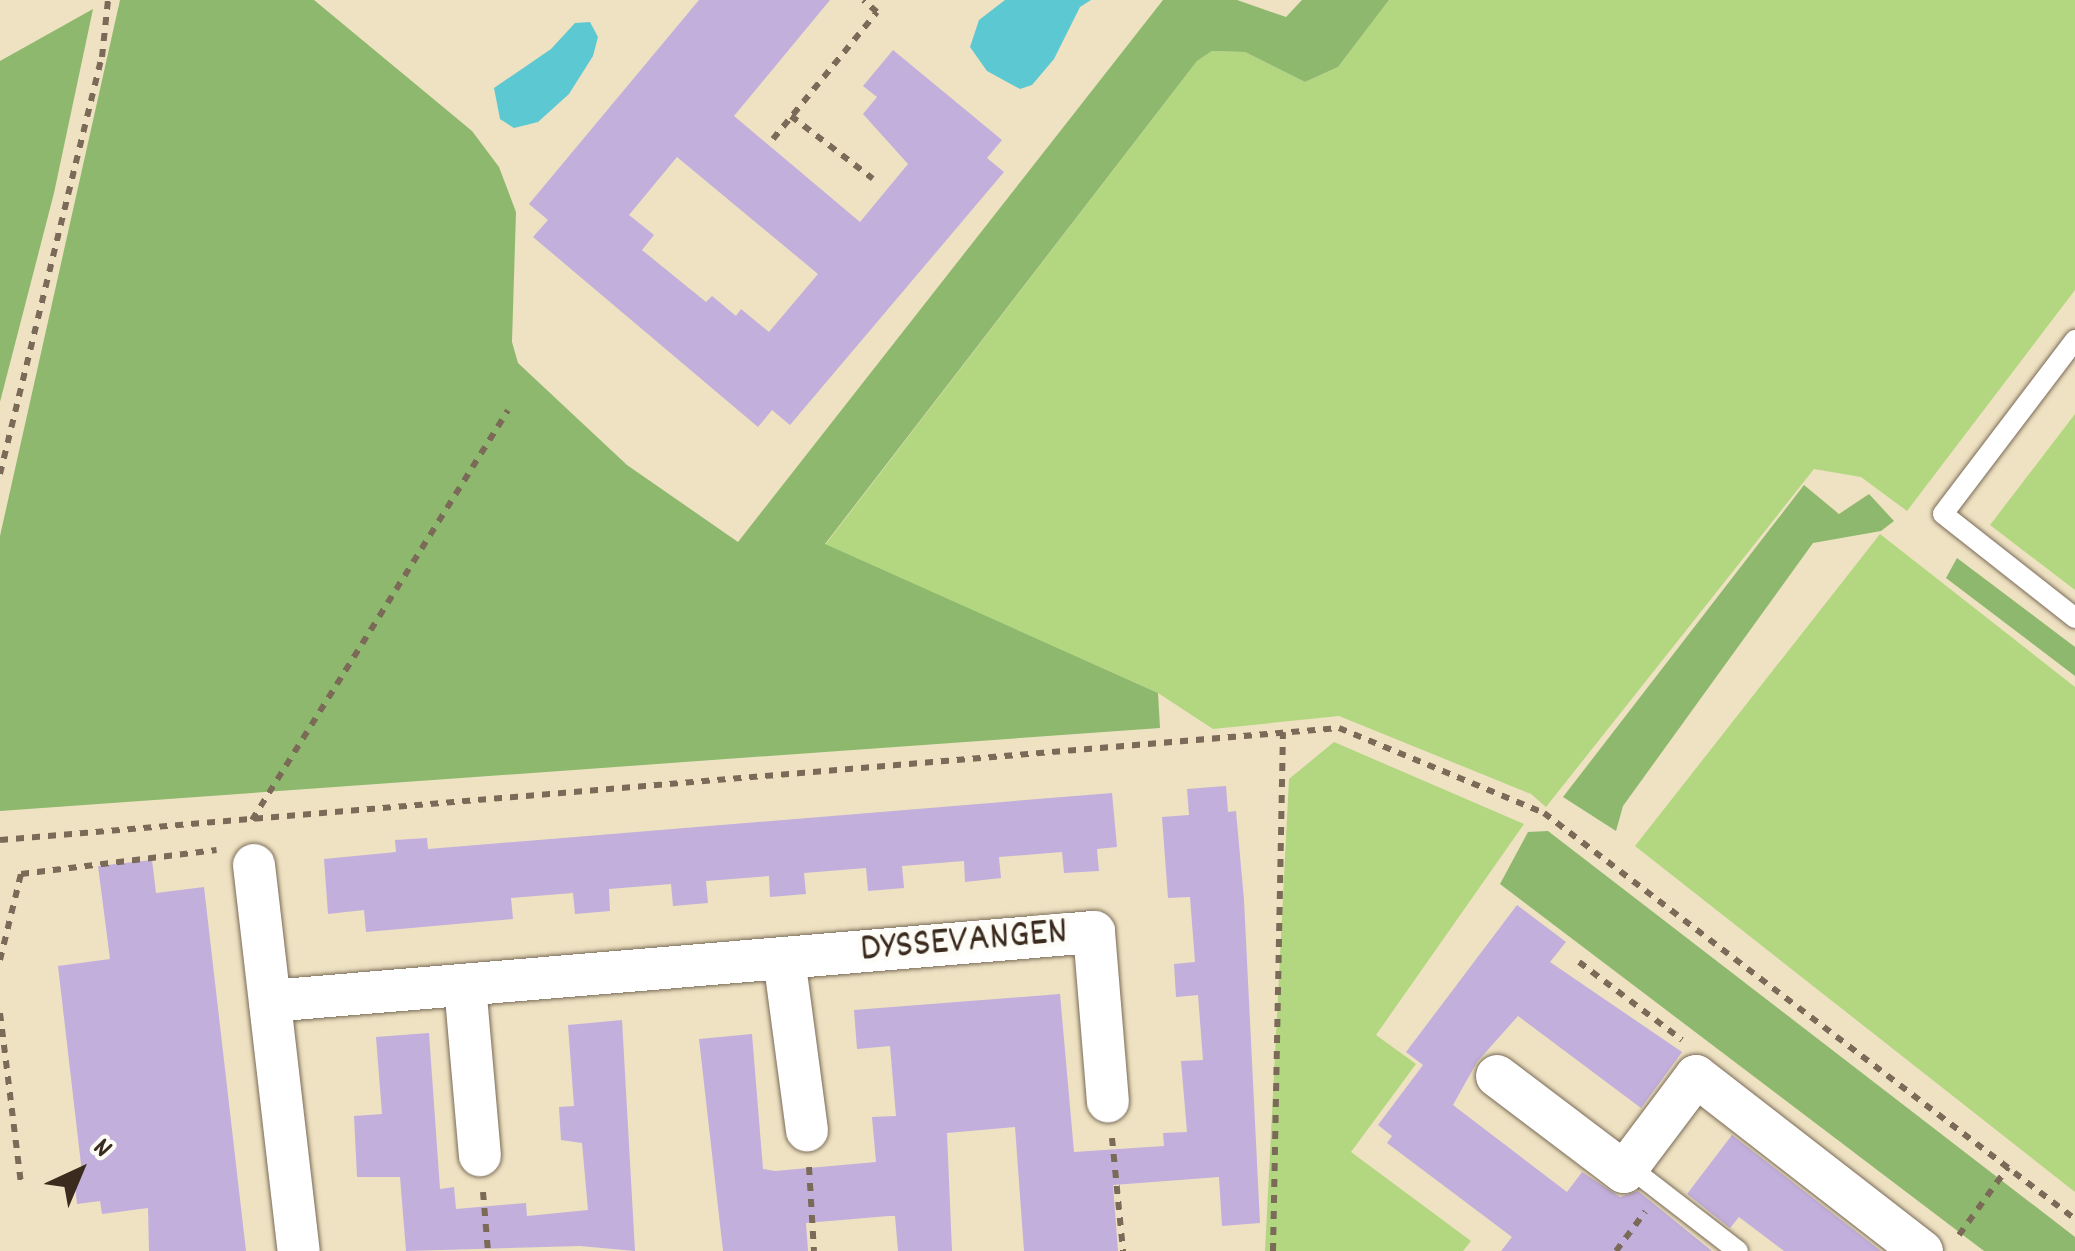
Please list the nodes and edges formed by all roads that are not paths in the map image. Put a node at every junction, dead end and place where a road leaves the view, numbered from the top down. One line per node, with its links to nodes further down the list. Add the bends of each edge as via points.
1 (2075, 340): 2 (lane, via 1943,514)
2 (2075, 618)
3 (244, 856): 6 (street)
4 (784, 958): 5 (street, DYSSEVANGEN); 8 (street, DYSSEVANGEN, via 1094,932); 9 (street)
5 (466, 985): 6 (street, DYSSEVANGEN); 10 (street)
6 (270, 1001): 12 (street)
7 (1497, 1076): 11 (street, via 1624,1172)
8 (1108, 1101)
9 (807, 1130)
10 (480, 1156)
11 (1644, 1179): 13 (lane); 14 (street, via 1696,1076)
12 (299, 1251)
13 (1738, 1251)
14 (1922, 1251)

